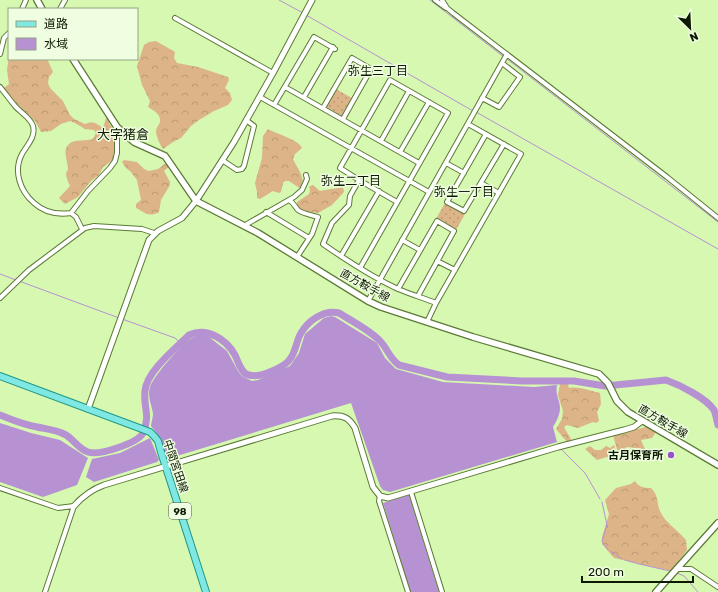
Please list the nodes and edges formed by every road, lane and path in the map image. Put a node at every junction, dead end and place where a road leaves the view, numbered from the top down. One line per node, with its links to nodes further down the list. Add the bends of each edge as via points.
1 (312, 0): 11 (street)
2 (435, 0): 4 (street)
3 (442, 0): 4 (street)
4 (447, 8): 8 (street)
5 (175, 18): 11 (street)
6 (8, 34): 7 (street, via 4,38)
7 (0, 54)
8 (507, 54): 10 (street); 47 (street)
9 (74, 60): 24 (main road, 直方鞍手線)
10 (502, 63): 17 (street); 17 (street, via 520,78 499,107)
11 (273, 73): 15 (street)
12 (0, 87): 46 (street, via 33,125 33,137 20,159 20,186 39,208 49,212)
13 (285, 87): 16 (street); 16 (street, via 314,37 334,48); 19 (street)
14 (410, 91): 18 (street); 25 (street, via 390,80); 27 (street)
15 (260, 97): 19 (street); 22 (street)
16 (304, 97): 20 (street)
17 (482, 98): 23 (street)
18 (429, 102): 30 (street); 32 (street, via 448,113)
19 (274, 105): 29 (street)
20 (323, 108): 21 (street); 21 (street, via 352,58 371,69)
21 (342, 119): 25 (street)
22 (246, 120): 31 (street); 31 (street, via 254,126 244,166 237,170)
23 (468, 124): 26 (street); 33 (street)
24 (117, 127): 43 (main road, 直方鞍手線, via 134,142 165,156); 46 (street, via 115,161)
25 (362, 130): 27 (street); 29 (street)
26 (486, 134): 28 (street); 34 (street)
27 (381, 141): 30 (street)
28 (504, 144): 38 (street); 41 (street, via 521,154)
29 (351, 149): 36 (street, via 340,168); 37 (street)
30 (400, 152): 32 (street)
31 (222, 160): 43 (street)
32 (419, 163): 37 (street)
33 (446, 163): 34 (street); 40 (street)
34 (464, 173): 38 (street, via 447,202 464,211)
35 (306, 175): 42 (street, via 302,190)
36 (359, 180): 39 (street); 54 (street, via 350,196 349,205 332,223 323,244)
37 (409, 181): 40 (street); 44 (street)
38 (481, 183): 41 (street)
39 (379, 191): 44 (street); 54 (street)
40 (429, 192): 52 (street)
41 (499, 193): 58 (street)
42 (289, 200): 45 (street); 51 (street, via 300,211 318,217)
43 (196, 201): 48 (main road, 直方鞍手線); 50 (street, via 182,218)
44 (397, 202): 57 (street)
45 (266, 212): 48 (street); 51 (street)
46 (71, 213): 49 (street)
47 (718, 218)
48 (246, 227): 55 (main road, 直方鞍手線)
49 (82, 229): 50 (street, via 94,226 146,230); 62 (street, via 17,281)
50 (154, 234): 67 (street, via 149,240)
51 (309, 238): 55 (street)
52 (402, 240): 53 (street); 59 (street)
53 (420, 250): 56 (street, via 437,222 454,231); 60 (street)
54 (341, 256): 57 (street)
55 (297, 257): 63 (main road, 直方鞍手線)
56 (437, 260): 58 (street); 61 (street)
57 (360, 268): 59 (street)
58 (455, 270): 64 (street)
59 (380, 280): 60 (street); 63 (street)
60 (398, 288): 61 (street)
61 (418, 296): 64 (street)
62 (0, 298)
63 (368, 301): 65 (main road, 直方鞍手線)
64 (436, 303): 65 (street)
65 (426, 322): 68 (main road, 直方鞍手線, via 599,374 608,382 621,406)
66 (0, 376): 67 (main road, 中間宮田線 / 98)
67 (88, 409): 70 (main road, 中間宮田線 / 98, via 150,432 158,441)
68 (642, 421): 69 (main road, 直方鞍手線); 72 (street, via 629,429 558,447)
69 (718, 465)
70 (166, 466): 73 (street, via 303,424 340,416 350,420 355,428 374,486); 74 (street, via 96,488); 79 (main road, 中間宮田線 / 98)
71 (0, 488): 74 (street, via 58,508)
72 (411, 492): 73 (street, via 388,498); 81 (street)
73 (380, 496): 80 (street, via 379,501)
74 (74, 506): 78 (street)
75 (718, 523): 76 (main road)
76 (676, 569): 77 (street, via 691,569); 82 (main road)
77 (718, 587)
78 (45, 592)
79 (206, 592)
80 (408, 592)
81 (442, 592)
82 (656, 592)

